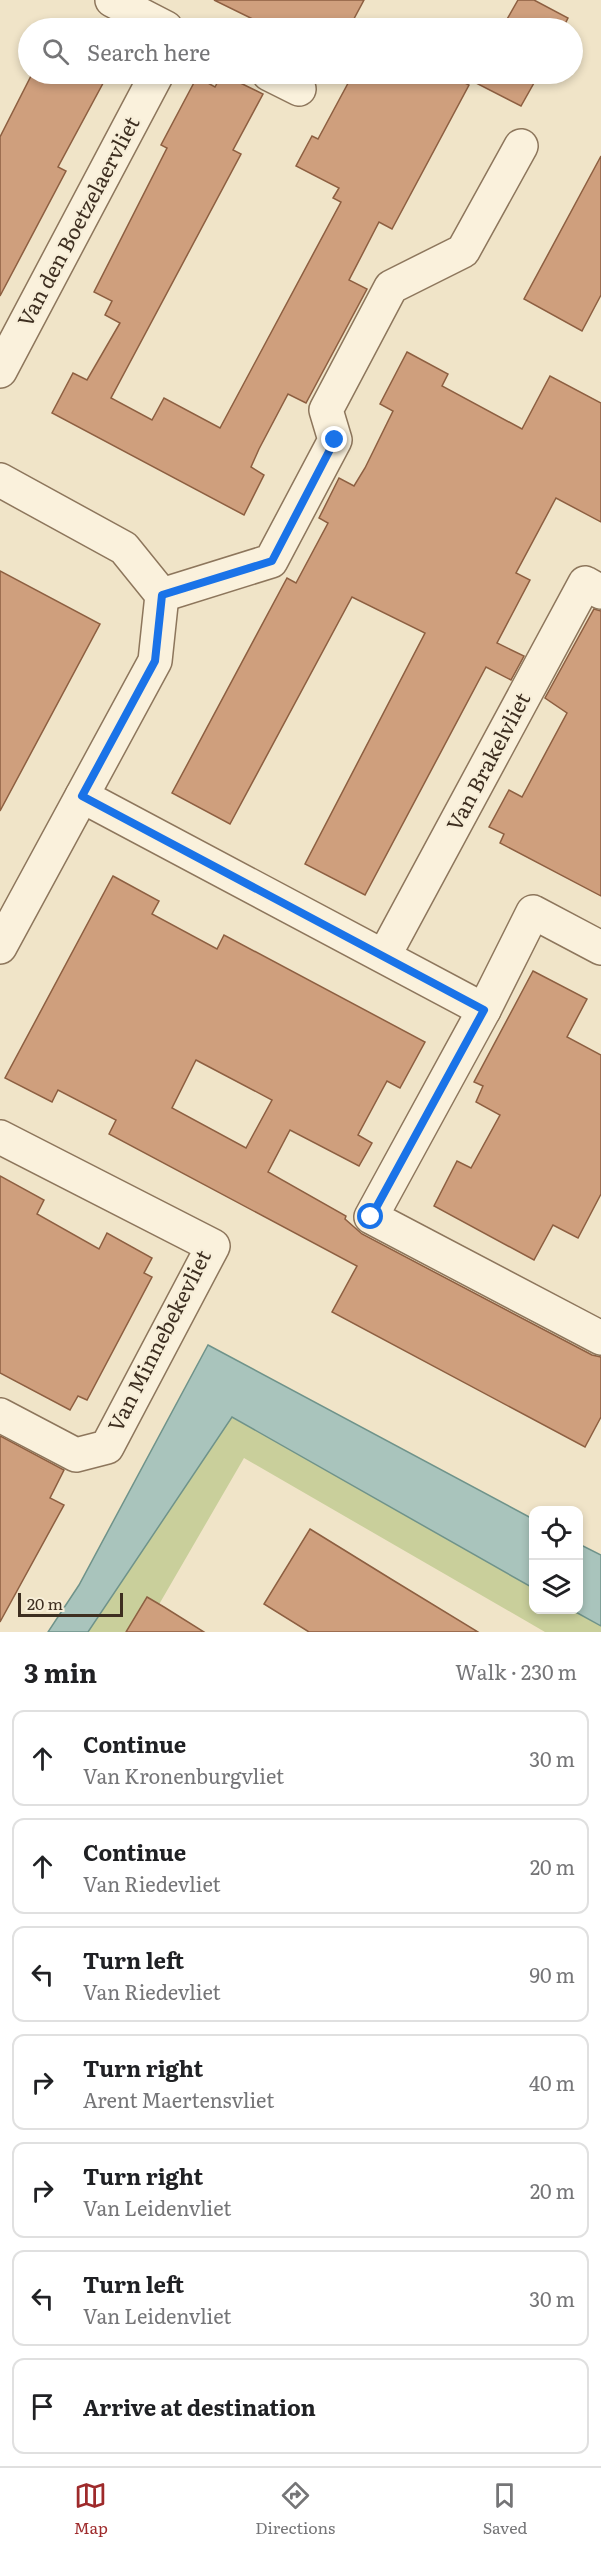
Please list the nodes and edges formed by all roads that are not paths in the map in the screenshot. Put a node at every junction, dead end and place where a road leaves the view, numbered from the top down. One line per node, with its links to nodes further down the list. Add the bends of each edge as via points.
1 (112, 0): 2 (street)
2 (147, 18)
3 (153, 84): 7 (street, Van den Boetzelaervliet)
4 (289, 84): 5 (street)
5 (299, 89)
6 (521, 146): 10 (street, via 463,250 391,287 326,410 335,440 272,561)
7 (0, 370)
8 (0, 480): 10 (street, via 124,548)
9 (601, 592): 14 (street, Van Brakelvliet, via 585,584)
10 (162, 595): 11 (street, via 155,661)
11 (82, 796): 12 (street); 14 (street)
12 (0, 947)
13 (601, 948): 15 (street, via 533,912)
14 (384, 956): 15 (street)
15 (484, 1010): 17 (street, via 371,1217)
16 (0, 1137): 18 (street, Van Minnebekevliet, via 213,1246 107,1447 76,1455)
17 (601, 1338)
18 (0, 1415)

